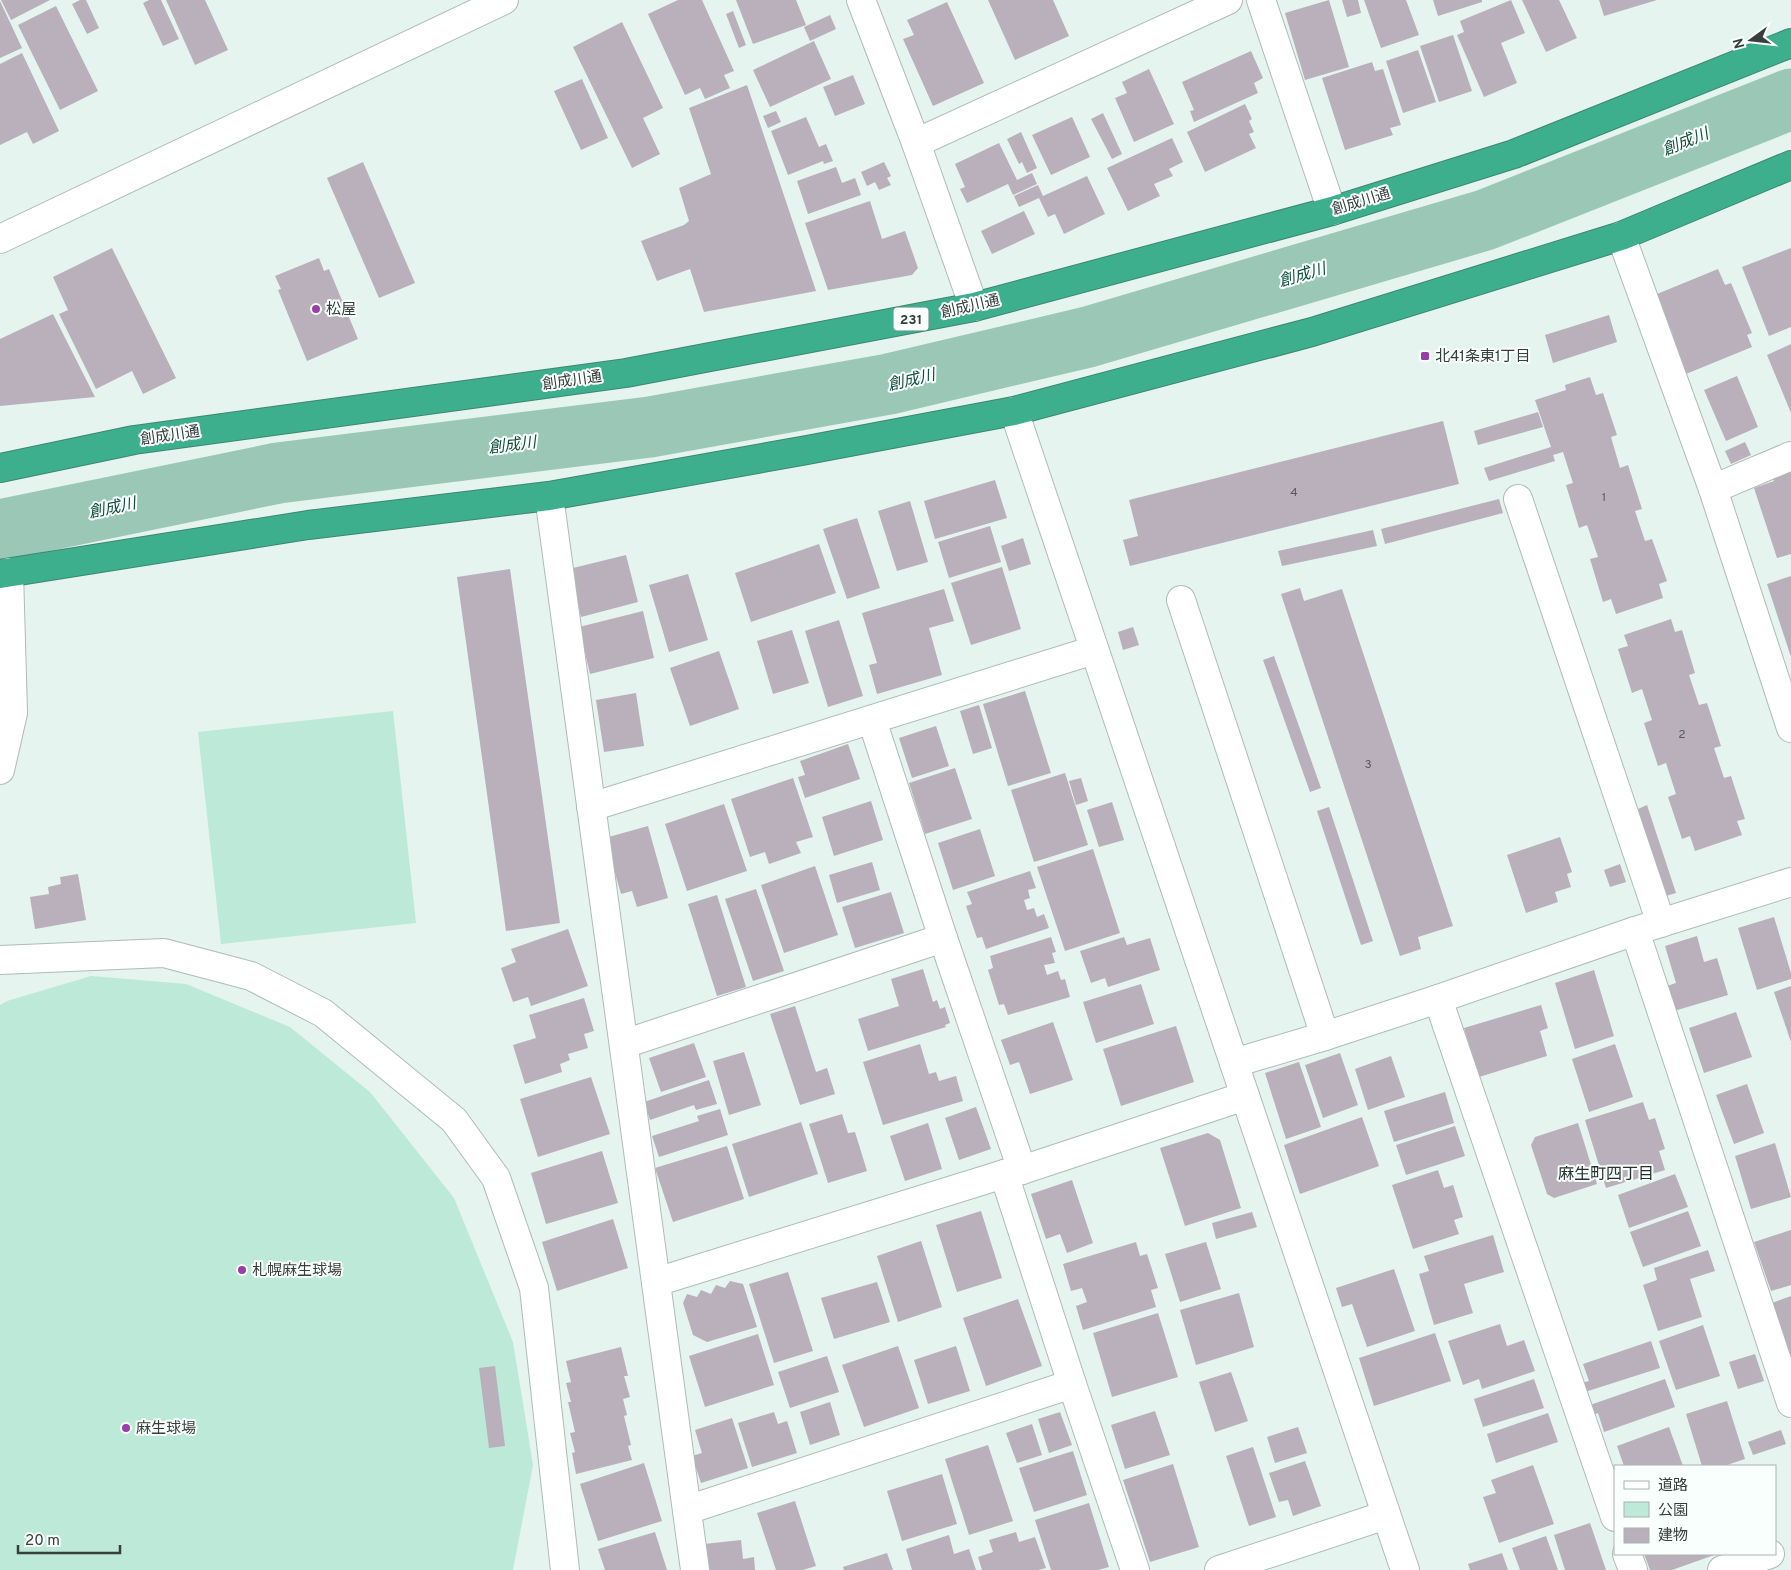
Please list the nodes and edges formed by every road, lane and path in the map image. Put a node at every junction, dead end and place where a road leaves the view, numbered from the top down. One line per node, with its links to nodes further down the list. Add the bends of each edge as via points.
1 (504, 0): 10 (street)
2 (861, 0): 6 (street)
3 (1228, 0): 6 (street)
4 (1261, 0): 8 (street)
5 (1791, 43): 8 (highway, 創成川通 / 231, via 1514,154)
6 (916, 143): 11 (street)
7 (1791, 165): 9 (highway)
8 (1332, 210): 11 (highway, 創成川通 / 231)
9 (1621, 236): 12 (highway, via 1312,332); 15 (street)
10 (0, 238)
11 (974, 307): 14 (highway, 創成川通 / 231, via 626,373 134,440)
12 (1014, 411): 16 (highway); 20 (street)
13 (1791, 456): 15 (street)
14 (0, 468)
15 (1713, 489): 22 (street)
16 (549, 496): 18 (highway, via 308,525); 24 (street)
17 (1518, 499): 26 (street)
18 (5, 573): 23 (street, via 13,713)
19 (1181, 600): 31 (street)
20 (1094, 650): 21 (street); 33 (street)
21 (872, 720): 24 (street); 28 (street)
22 (1791, 728)
23 (0, 770)
24 (592, 807): 32 (street)
25 (1791, 882): 26 (street)
26 (1661, 923): 27 (street)
27 (1635, 931): 30 (street); 38 (street)
28 (943, 938): 32 (street); 35 (street)
29 (0, 960): 46 (street, via 164,953 250,976 324,1013 454,1120 496,1178 534,1288)
30 (1438, 999): 31 (street); 40 (street)
31 (1325, 1036): 33 (street)
32 (624, 1044): 36 (street)
33 (1234, 1063): 34 (street)
34 (1245, 1096): 35 (street); 41 (street)
35 (1013, 1172): 36 (street); 37 (street)
36 (656, 1282): 39 (street)
37 (1072, 1384): 39 (street); 48 (street)
38 (1791, 1403)
39 (687, 1510): 47 (street)
40 (1614, 1514)
41 (1386, 1515): 49 (street); 50 (street)
42 (1791, 1547): 43 (street)
43 (1776, 1552)
44 (1627, 1555): 51 (street)
45 (1767, 1555): 52 (street)
46 (565, 1570)
47 (695, 1570)
48 (1136, 1570)
49 (1219, 1570)
50 (1405, 1570)
51 (1633, 1570)
52 (1722, 1570)

